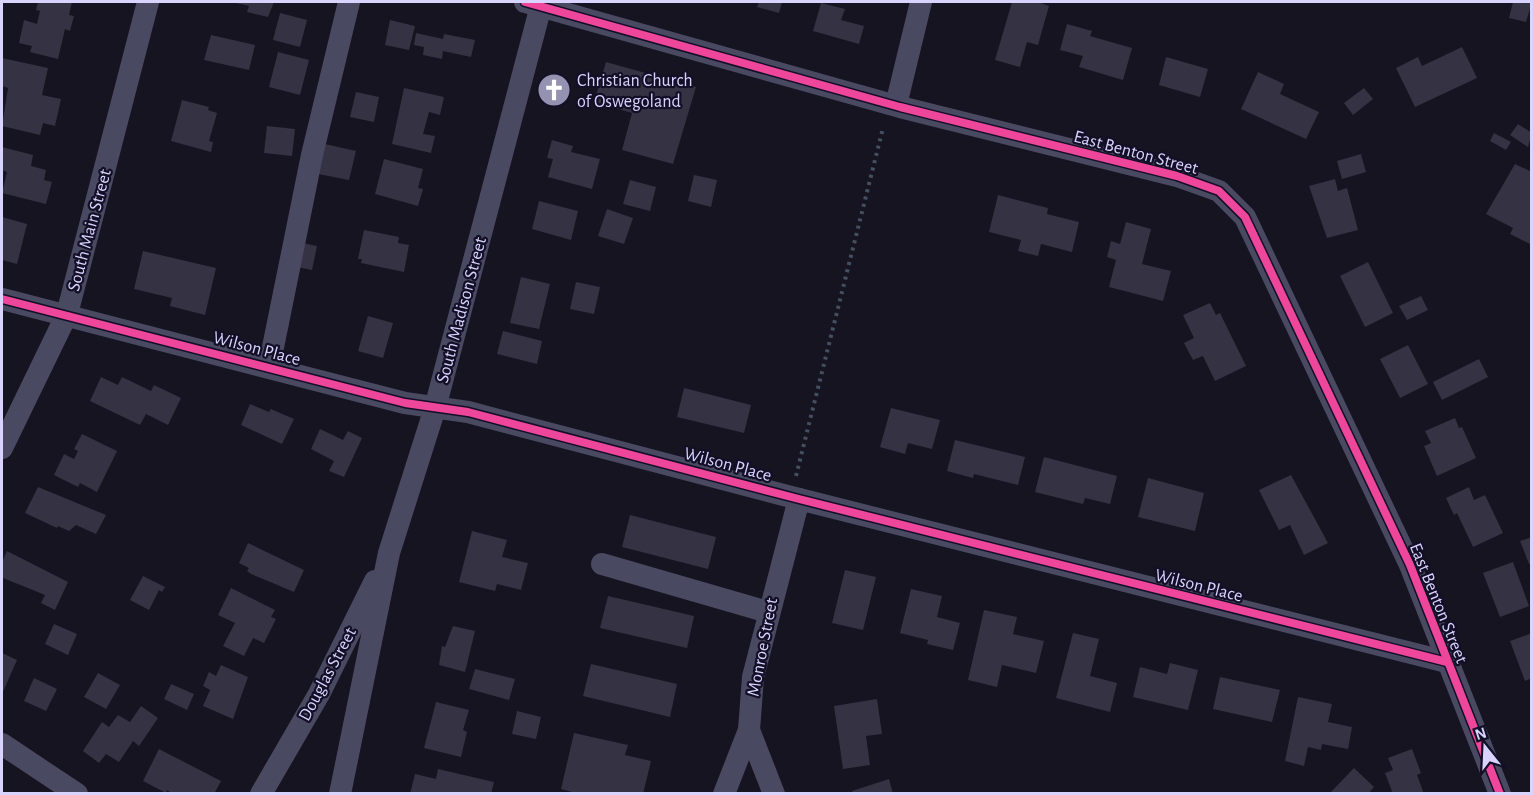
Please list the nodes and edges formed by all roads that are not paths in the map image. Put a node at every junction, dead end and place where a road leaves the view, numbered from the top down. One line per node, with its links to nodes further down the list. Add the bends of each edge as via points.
1 (148, 2): 7 (street, South Main Street)
2 (349, 2): 8 (street, via 312,155)
3 (921, 2): 5 (street)
4 (536, 3): 5 (street, East Benton Street); 9 (street, South Madison Street)
5 (896, 105): 15 (street, East Benton Street, via 1178,176 1219,191 1245,217 1410,565)
6 (2, 299): 7 (street, Wilson Place)
7 (67, 314): 8 (street, Wilson Place); 10 (street, South Main Street)
8 (269, 367): 9 (street, Wilson Place)
9 (435, 408): 11 (street, Wilson Place, via 468,412); 12 (street, South Madison Street)
10 (2, 448)
11 (799, 499): 14 (street, Monroe Street); 15 (street, Wilson Place)
12 (389, 553): 19 (street, Douglas Street, via 319,693); 20 (street, South Madison Street)
13 (602, 564): 14 (street)
14 (768, 612): 16 (street, Monroe Street, via 753,677)
15 (1447, 662): 23 (street, East Benton Street)
16 (748, 730): 21 (street, Monroe Street); 22 (street)
17 (2, 744): 18 (street)
18 (76, 794)
19 (261, 794)
20 (340, 794)
21 (723, 794)
22 (774, 794)
23 (1500, 794)

